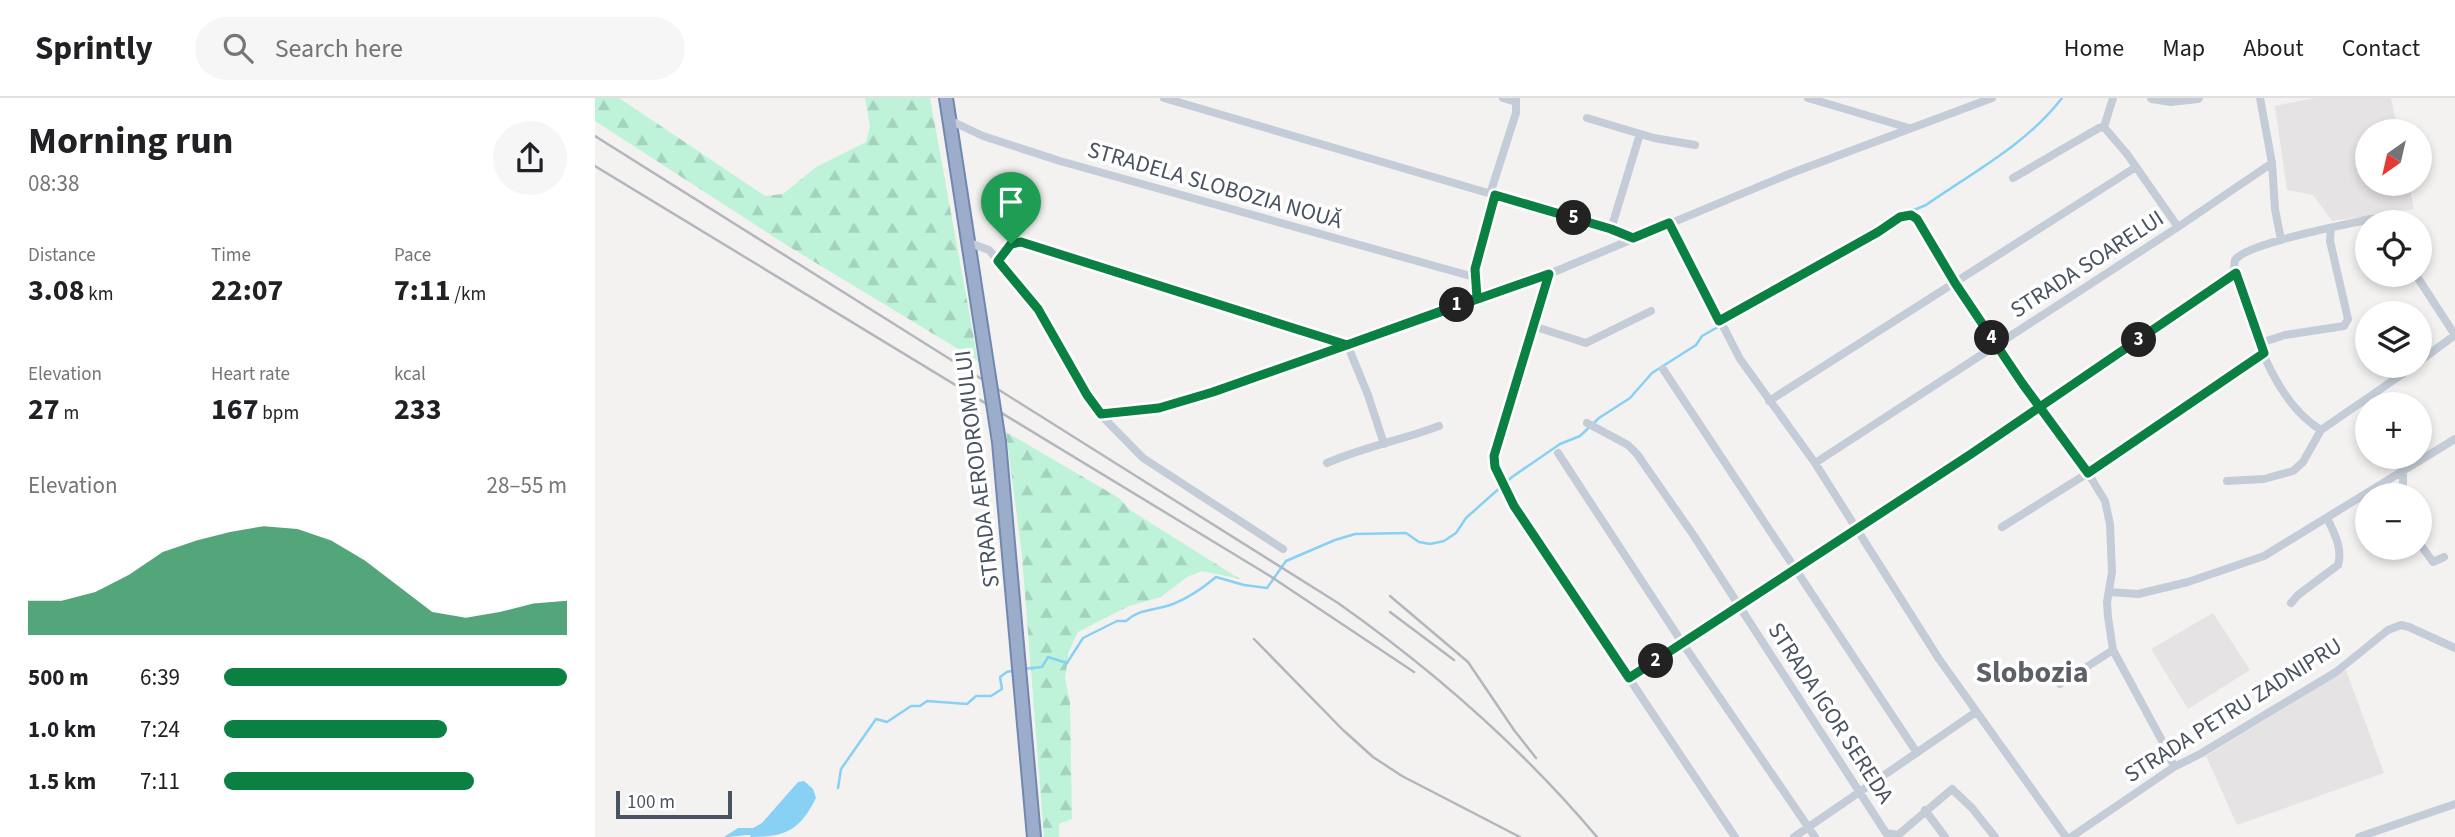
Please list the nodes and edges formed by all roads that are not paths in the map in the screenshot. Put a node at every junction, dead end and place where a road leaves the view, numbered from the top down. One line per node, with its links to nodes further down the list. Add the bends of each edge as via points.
1 (946, 98): 13 (highway, STRADA AERODROMULUI)
2 (1164, 98): 11 (street)
3 (1503, 98): 10 (street)
4 (1808, 98): 15 (street)
5 (1992, 98): 15 (street)
6 (2113, 98): 14 (street)
7 (2152, 98): 8 (street)
8 (2198, 98)
9 (2260, 98): 18 (street)
10 (1516, 100): 21 (street)
11 (1185, 101): 21 (street)
12 (1587, 118): 16 (street)
13 (949, 120): 29 (highway, STRADA AERODROMULUI); 33 (street, STRADELA SLOBOZIA NOUĂ, via 1060,161)
14 (2104, 127): 19 (street); 20 (street)
15 (1909, 128): 23 (street)
16 (1640, 134): 17 (street); 26 (street)
17 (1695, 145)
18 (2272, 163): 24 (street, STRADA SOARELUI); 28 (street)
19 (2136, 167): 24 (street); 34 (street)
20 (2013, 178)
21 (1492, 194): 26 (street); 33 (street)
22 (2355, 222): 25 (street)
23 (1669, 223): 27 (street); 38 (street, STRADA PETRU ZADNIPRU)
24 (2178, 227): 43 (street, STRADA SOARELUI)
25 (2331, 228): 28 (street); 41 (street, via 2347,323)
26 (1611, 229): 27 (street)
27 (1633, 238): 32 (street)
28 (2281, 240): 31 (street, via 2239,254)
29 (967, 242): 30 (street, via 989,250); 85 (highway, STRADA AERODROMULUI, bridge, via 999,442)
30 (998, 261): 42 (street, via 1011,244 1021,242); 50 (street, via 1038,309)
31 (2236, 273): 41 (street); 49 (street)
32 (1549, 274): 36 (street); 39 (street)
33 (1474, 277): 36 (street)
34 (1955, 283): 38 (street, via 1923,228 1913,216 1904,215); 43 (street); 48 (street)
35 (2424, 287): 40 (street)
36 (1477, 298): 42 (street)
37 (1651, 312): 39 (street, via 1586,343)
38 (1719, 321): 48 (street, STRADA PETRU ZADNIPRU)
39 (1533, 326): 76 (street, via 1494,456 1495,467 1514,506)
40 (2455, 335): 44 (street)
41 (2260, 343): 45 (street)
42 (1347, 345): 50 (street, via 1159,408); 55 (street)
43 (1997, 345): 49 (street); 58 (street, STRADA SOARELUI)
44 (2432, 352)
45 (2264, 353): 53 (street, via 2291,403); 60 (street)
46 (1663, 369): 69 (street)
47 (2397, 378): 53 (street)
48 (1769, 401): 58 (street, STRADA PETRU ZADNIPRU)
49 (2038, 407): 60 (street); 65 (street)
50 (1101, 414): 66 (street, via 1143,458)
51 (1587, 423): 72 (street, STRADA IGOR SEREDA, via 1637,454)
52 (1439, 426): 55 (street)
53 (2321, 430): 61 (street, via 2293,471 2264,479)
54 (2455, 439): 59 (street)
55 (1384, 444): 57 (street)
56 (1558, 453): 73 (street)
57 (1327, 463)
58 (1815, 463): 65 (street, STRADA PETRU ZADNIPRU)
59 (2403, 470): 62 (street); 63 (street)
60 (2088, 473): 64 (street); 70 (street, via 2108,508)
61 (2227, 481)
62 (2403, 483)
63 (2327, 518): 70 (street, via 2264,556 2188,582 2138,594); 71 (street, via 2338,546 2338,565)
64 (2002, 527)
65 (1858, 529): 69 (street); 78 (street, STRADA PETRU ZADNIPRU)
66 (1283, 549)
67 (2444, 557): 68 (street)
68 (2432, 560)
69 (1795, 569): 72 (street); 79 (street)
70 (2109, 592): 75 (street)
71 (2291, 603)
72 (1739, 606): 73 (street); 81 (street, STRADA IGOR SEREDA)
73 (1683, 644): 76 (street); 84 (street)
74 (2455, 648): 80 (street, STRADA PETRU ZADNIPRU, via 2409,627 2395,626 2336,671)
75 (2113, 650): 77 (street); 80 (street)
76 (1629, 678): 86 (street)
77 (2060, 684)
78 (1976, 712): 79 (street); 91 (street, STRADA PETRU ZADNIPRU)
79 (1917, 753): 81 (street)
80 (2174, 767): 91 (street, STRADA PETRU ZADNIPRU)
81 (1860, 792): 83 (street, STRADA IGOR SEREDA, via 1886,833 1898,835); 84 (street)
82 (2455, 804): 92 (street)
83 (1926, 810): 89 (street); 90 (street, via 1952,789)
84 (1807, 827): 87 (street); 88 (street)
85 (1034, 837)
86 (1735, 837)
87 (1794, 837)
88 (1815, 837)
89 (1945, 837)
90 (1995, 837)
91 (2069, 837)
92 (2359, 837)

